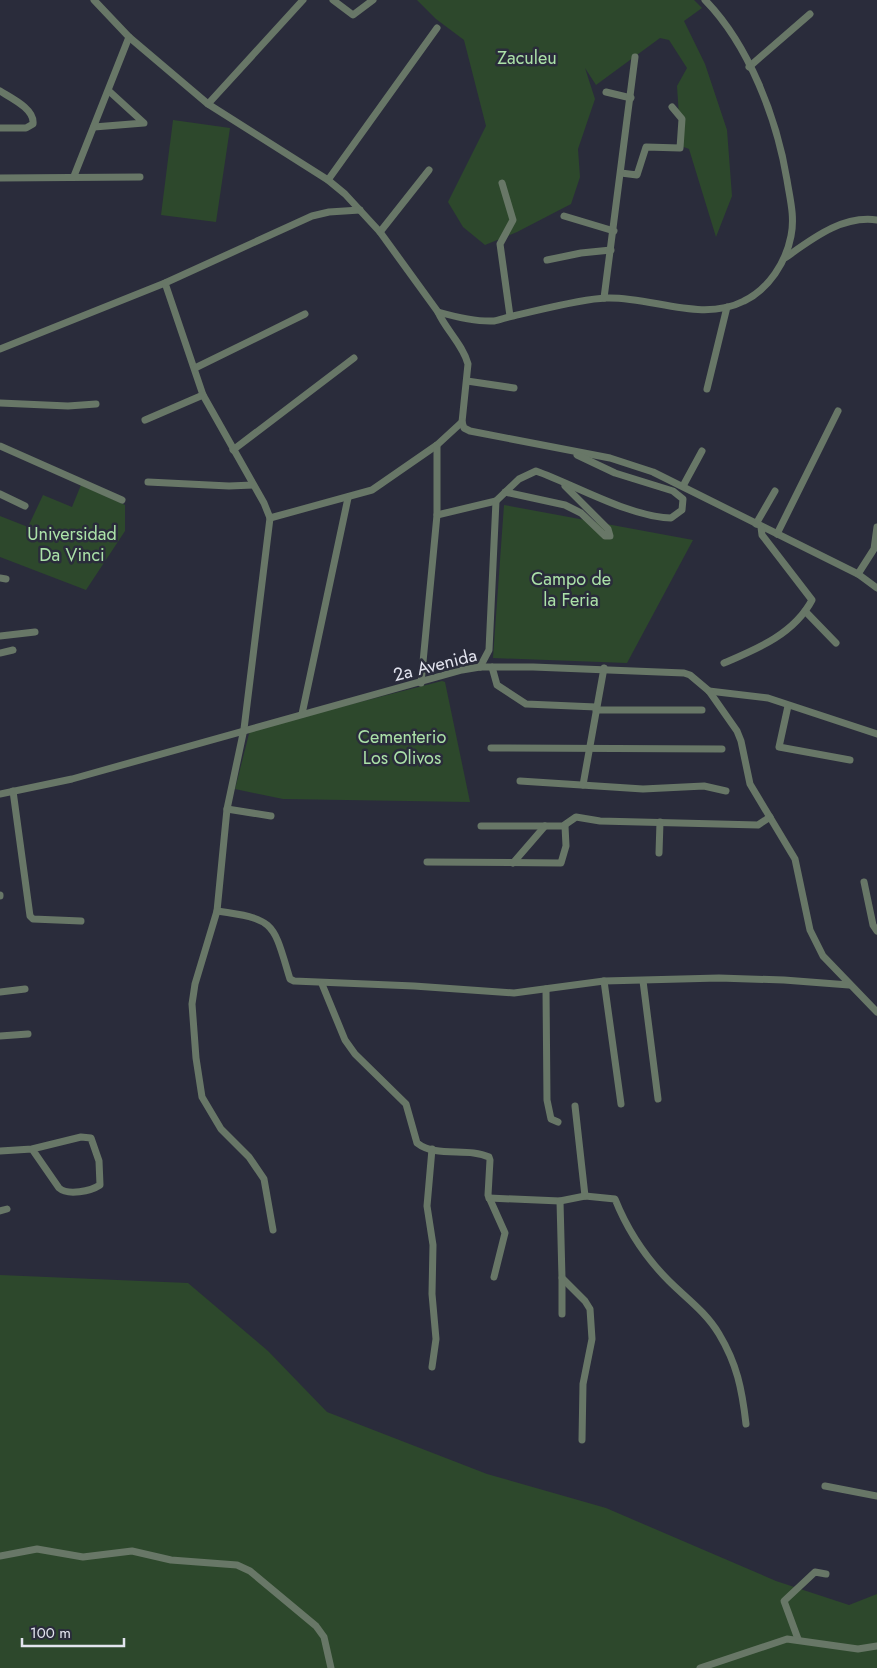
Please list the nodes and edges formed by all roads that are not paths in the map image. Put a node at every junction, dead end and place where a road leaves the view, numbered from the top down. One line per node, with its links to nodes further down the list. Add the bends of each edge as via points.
1 (94, 0): 8 (street)
2 (303, 0): 15 (street)
3 (334, 0): 4 (street, via 353,15)
4 (373, 0)
5 (705, 0): 10 (street, via 720,16)
6 (810, 14): 10 (street)
7 (436, 28): 24 (street)
8 (129, 36): 12 (street); 15 (street)
9 (635, 58): 14 (street)
10 (750, 67): 32 (street, via 769,109 782,150 793,211 792,235)
11 (0, 90): 18 (street, via 31,112 34,119 33,124 26,128)
12 (109, 90): 17 (street); 17 (street, via 144,122)
13 (606, 92): 14 (street)
14 (631, 98): 20 (street)
15 (208, 104): 24 (street)
16 (672, 107): 20 (street, via 682,119 680,148 646,147 637,175)
17 (94, 127): 21 (street)
18 (0, 128)
19 (429, 170): 30 (street)
20 (621, 173): 29 (street)
21 (74, 176): 22 (street); 23 (street)
22 (140, 177)
23 (0, 178)
24 (328, 180): 26 (street)
25 (502, 183): 39 (street, via 513,220 500,244)
26 (360, 210): 30 (street); 34 (street, via 312,216)
27 (564, 216): 29 (street)
28 (877, 220): 32 (street, via 866,218 828,229)
29 (614, 231): 31 (street)
30 (380, 232): 37 (street)
31 (611, 250): 33 (street); 35 (street)
32 (785, 258): 36 (street, via 767,283 745,301)
33 (547, 260)
34 (165, 283): 40 (street); 42 (street)
35 (604, 298): 36 (street, via 641,299 688,309); 39 (street)
36 (727, 307): 45 (street)
37 (438, 312): 39 (street, via 495,321); 43 (street, via 466,357)
38 (305, 314): 42 (street)
39 (510, 316)
40 (0, 349)
41 (354, 358): 55 (street)
42 (195, 368): 46 (street)
43 (467, 381): 44 (street); 51 (street)
44 (514, 388)
45 (707, 389)
46 (202, 395): 50 (street); 55 (street)
47 (0, 403): 48 (street)
48 (96, 404)
49 (838, 411): 72 (street)
50 (144, 420)
51 (462, 422): 52 (street); 54 (street, via 470,431)
52 (437, 445): 64 (street, via 372,490); 68 (street)
53 (0, 446): 65 (street)
54 (566, 449): 58 (street, via 615,473 673,491 680,495 684,504 678,515 662,518); 60 (street, via 610,458)
55 (233, 450): 59 (street)
56 (702, 451): 60 (street)
57 (148, 482): 59 (street)
58 (561, 482): 62 (street, via 536,471 519,479); 62 (street, via 608,528 610,536 604,536 581,513 565,505)
59 (253, 484): 69 (street)
60 (683, 486): 70 (street)
61 (774, 491): 70 (street)
62 (506, 492): 66 (street)
63 (0, 494): 67 (street)
64 (348, 498): 69 (street); 90 (street)
65 (122, 500)
66 (496, 501): 68 (street); 82 (street, via 489,650)
67 (25, 506)
68 (437, 515): 85 (street)
69 (270, 518): 91 (street)
70 (759, 525): 72 (street); 75 (street, via 762,535 812,598)
71 (877, 528): 73 (street, via 874,549)
72 (777, 534): 73 (street)
73 (858, 574): 74 (street)
74 (877, 588)
75 (805, 612): 78 (street); 81 (street, via 765,645)
76 (35, 632): 77 (street)
77 (0, 636)
78 (836, 643)
79 (13, 650): 80 (street)
80 (0, 653)
81 (724, 663)
82 (480, 667): 83 (street, 2a Avenida); 85 (street, 2a Avenida)
83 (492, 667): 84 (street, 2a Avenida); 88 (street, via 497,685 526,704)
84 (604, 668): 86 (street, 2a Avenida, via 684,673); 88 (street)
85 (422, 683): 90 (street, 2a Avenida)
86 (708, 691): 87 (street, via 768,698); 104 (street, 2a Avenida, via 737,730 750,784)
87 (788, 706): 92 (street); 96 (street, via 779,747)
88 (596, 708): 89 (street); 94 (street)
89 (702, 710)
90 (302, 714): 91 (street, 2a Avenida)
91 (244, 729): 99 (street, 2a Avenida, via 72,779); 102 (street)
92 (877, 734)
93 (491, 748): 94 (street)
94 (588, 748): 95 (street); 98 (street)
95 (722, 749)
96 (850, 760)
97 (520, 781): 98 (street)
98 (583, 785): 101 (street, via 643,789 704,786)
99 (13, 790): 100 (street, 2a Avenida); 114 (street, via 30,916)
100 (1, 791)
101 (726, 791)
102 (226, 808): 103 (street); 113 (street)
103 (271, 816)
104 (770, 817): 105 (street, via 758,825); 119 (street, 2a Avenida, via 795,858 810,930 823,956)
105 (660, 822): 108 (street, via 600,821 576,817); 109 (street)
106 (481, 826): 107 (street)
107 (545, 826): 108 (street); 111 (street)
108 (565, 826): 111 (street, via 566,846 561,863)
109 (659, 853)
110 (427, 862): 111 (street)
111 (513, 862)
112 (864, 882): 115 (street)
113 (217, 911): 118 (street, via 254,916 265,922 278,940 290,979); 136 (street, via 192,1004 202,1097 221,1129 250,1157 264,1179)
114 (80, 921)
115 (877, 931)
116 (643, 980): 117 (street); 119 (street, via 718,978); 126 (street)
117 (604, 982): 121 (street); 127 (street)
118 (322, 984): 121 (street, via 514,992); 131 (street, via 345,1040 406,1104 417,1143)
119 (849, 985): 123 (street, 2a Avenida)
120 (25, 989): 122 (street)
121 (546, 989): 129 (street, via 547,1100 549,1115)
122 (0, 992)
123 (877, 1012)
124 (28, 1034): 125 (street)
125 (0, 1036)
126 (658, 1099)
127 (621, 1104)
128 (575, 1106): 133 (street)
129 (558, 1122)
130 (32, 1149): 130 (street, via 61,1191 94,1189 100,1185 99,1161 88,1136); 132 (street)
131 (432, 1149): 134 (street, via 489,1157); 140 (street, via 427,1206 433,1245 432,1294 436,1339)
132 (0, 1151)
133 (585, 1196): 135 (street); 141 (street, via 615,1199 638,1244 668,1280 696,1304 718,1332 741,1383)
134 (489, 1198): 135 (street); 137 (street, via 505,1233)
135 (560, 1201): 138 (street)
136 (273, 1230)
137 (494, 1277)
138 (562, 1278): 139 (street); 142 (street, via 586,1300 590,1309 592,1339 582,1384)
139 (562, 1314)
140 (432, 1367)
141 (746, 1424)
142 (582, 1440)
143 (825, 1486): 144 (street)
144 (877, 1496)
145 (0, 1556): 149 (street, via 38,1549 83,1558 132,1550 171,1560 237,1565 250,1571 316,1626 324,1637)
146 (826, 1574): 147 (street, via 815,1572 784,1601)
147 (798, 1638): 148 (street, via 858,1649); 150 (street, via 770,1643)
148 (877, 1646)
149 (331, 1668)
150 (700, 1668)

